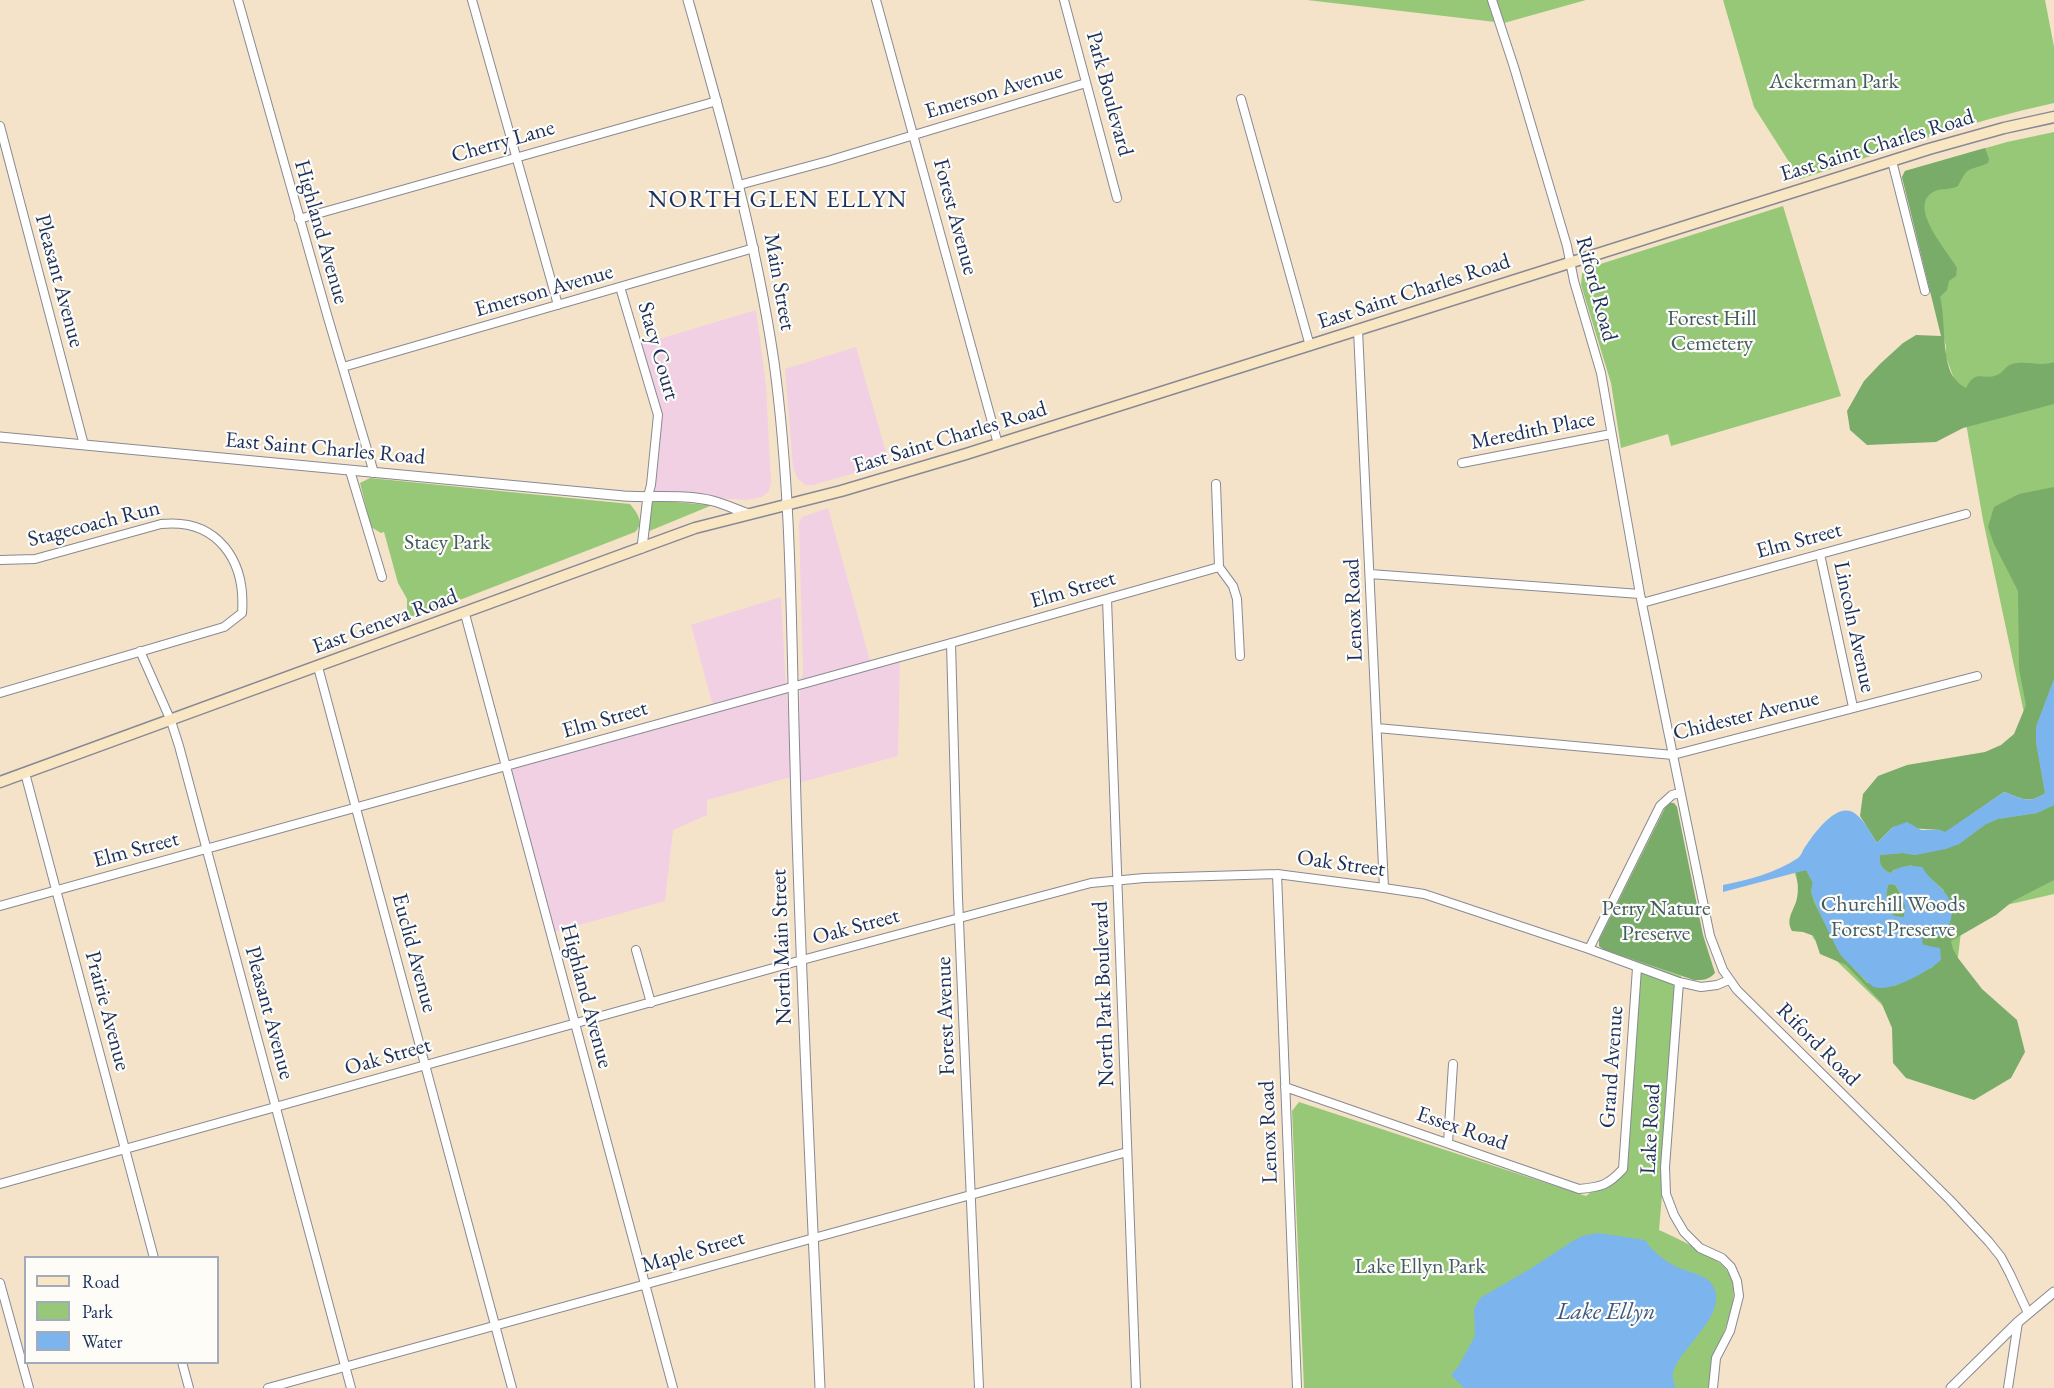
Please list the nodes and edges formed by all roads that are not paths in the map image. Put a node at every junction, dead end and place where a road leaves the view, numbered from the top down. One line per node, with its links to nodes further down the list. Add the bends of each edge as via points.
1 (238, 0): 17 (street, Highland Avenue)
2 (472, 0): 13 (street)
3 (688, 0): 9 (street, Main Street)
4 (876, 0): 12 (street, Forest Avenue)
5 (1064, 0): 7 (street, Park Boulevard)
6 (1492, 0): 19 (street, Riford Road)
7 (1086, 83): 12 (street, Emerson Avenue); 16 (street, Park Boulevard)
8 (1241, 99): 24 (street)
9 (717, 101): 13 (street, Cherry Lane); 15 (street, Main Street)
10 (2054, 117): 14 (main road, East Saint Charles Road, via 1971,136)
11 (0, 126): 29 (street, Pleasant Avenue)
12 (914, 136): 15 (street, Emerson Avenue); 28 (street, Forest Avenue)
13 (516, 157): 17 (street, Cherry Lane); 22 (street)
14 (1892, 161): 19 (main road, East Saint Charles Road); 21 (street)
15 (740, 185): 18 (street, Main Street)
16 (1117, 198)
17 (299, 219): 25 (street, Highland Avenue)
18 (754, 248): 20 (street, Emerson Avenue); 35 (street, Main Street, via 782,431)
19 (1570, 263): 23 (main road, East Saint Charles Road); 26 (street, Riford Road, via 1601,373)
20 (620, 288): 22 (street, Emerson Avenue); 34 (street, Stacy Court, via 658,415)
21 (1925, 291)
22 (558, 305): 25 (street, Emerson Avenue)
23 (1358, 330): 24 (main road, East Saint Charles Road); 42 (street, Lenox Road)
24 (1310, 345): 28 (main road, East Saint Charles Road)
25 (343, 367): 32 (street, Highland Avenue)
26 (1611, 434): 30 (street, Meredith Place); 44 (street, Riford Road)
27 (0, 436): 29 (street, East Saint Charles Road)
28 (998, 444): 35 (main road, East Saint Charles Road)
29 (84, 446): 31 (street, East Saint Charles Road)
30 (1462, 463)
31 (350, 471): 32 (street, East Saint Charles Road); 43 (street)
32 (374, 473): 34 (street, East Saint Charles Road)
33 (1216, 483): 41 (street)
34 (648, 496): 36 (street, East Saint Charles Road, via 713,501); 38 (street)
35 (786, 505): 36 (main road, East Geneva Road); 53 (street, North Main Street)
36 (749, 514): 38 (main road, East Geneva Road, via 695,528)
37 (1966, 514): 39 (street, Elm Street)
38 (642, 548): 47 (main road, East Geneva Road)
39 (1820, 554): 46 (street, Elm Street); 55 (street, Lincoln Avenue)
40 (0, 560): 49 (street, Stagecoach Run, via 35,559 161,524 208,531 234,561 243,593 242,613 224,627)
41 (1218, 567): 45 (street, Elm Street); 50 (street, via 1233,586 1237,599)
42 (1370, 574): 44 (street); 57 (street, Lenox Road)
43 (382, 577)
44 (1640, 594): 46 (street, Riford Road)
45 (1107, 599): 48 (street, Elm Street); 66 (street, North Park Boulevard)
46 (1642, 603): 58 (street, Riford Road)
47 (465, 614): 51 (main road, East Geneva Road); 59 (street, Highland Avenue)
48 (951, 643): 53 (street, Elm Street); 70 (street, Forest Avenue)
49 (140, 651): 54 (street); 56 (street, Pleasant Avenue)
50 (1240, 656)
51 (318, 667): 56 (main road, East Geneva Road); 63 (street, Euclid Avenue)
52 (1977, 676): 55 (street, Chidester Avenue)
53 (793, 686): 59 (street, Elm Street); 73 (street, North Main Street)
54 (0, 693)
55 (1853, 707): 58 (street, Chidester Avenue)
56 (171, 721): 60 (main road, East Geneva Road); 64 (street, Pleasant Avenue)
57 (1377, 728): 58 (street, Chidester Avenue); 67 (street, Lenox Road)
58 (1673, 755): 62 (street, Riford Road)
59 (505, 766): 63 (street, Elm Street); 78 (street, Highland Avenue)
60 (25, 773): 61 (main road, East Geneva Road); 68 (street, Prairie Avenue)
61 (0, 782)
62 (1680, 793): 71 (street, via 1660,806); 75 (street, Riford Road, via 1710,936)
63 (356, 808): 64 (street, Elm Street); 80 (street, Euclid Avenue)
64 (206, 849): 68 (street, Elm Street); 82 (street, Pleasant Avenue)
65 (1277, 874): 66 (street, Oak Street); 67 (street, Oak Street); 81 (street, Lenox Road)
66 (1118, 880): 70 (street, Oak Street, via 1091,883); 85 (street, North Park Boulevard)
67 (1384, 888): 71 (street, Oak Street, via 1424,894)
68 (56, 891): 69 (street, Elm Street); 84 (street, Prairie Avenue)
69 (0, 906)
70 (960, 918): 73 (street, Oak Street); 88 (street, Forest Avenue)
71 (1589, 949): 74 (street, Oak Street)
72 (636, 950): 77 (street)
73 (802, 960): 77 (street, Oak Street); 89 (street, North Main Street)
74 (1637, 968): 76 (street, Oak Street); 86 (street, Grand Avenue)
75 (1729, 980): 76 (street, Oak Street, via 1701,987); 94 (street, Riford Road, via 1989,1242 2001,1257)
76 (1679, 982): 109 (street, Lake Road, via 1666,1194 1684,1232 1700,1248 1731,1267 1739,1296 1730,1331 1716,1358)
77 (651, 1003): 78 (street, Oak Street)
78 (575, 1024): 80 (street, Oak Street); 92 (street, Highland Avenue)
79 (1453, 1064): 83 (street)
80 (426, 1065): 82 (street, Oak Street); 96 (street, Euclid Avenue)
81 (1285, 1087): 83 (street, Essex Road); 108 (street, Lenox Road)
82 (276, 1107): 84 (street, Oak Street); 98 (street, Pleasant Avenue)
83 (1448, 1143): 86 (street, Essex Road, via 1579,1189 1611,1182)
84 (125, 1149): 87 (street, Oak Street); 90 (street, Prairie Avenue)
85 (1127, 1152): 88 (street, Maple Street); 107 (street, North Park Boulevard)
86 (1623, 1169)
87 (0, 1184)
88 (971, 1194): 89 (street, Maple Street); 106 (street, Forest Avenue)
89 (813, 1237): 92 (street, Maple Street); 105 (street, North Main Street)
90 (154, 1256)
91 (0, 1283): 99 (street)
92 (645, 1284): 96 (street, Maple Street); 104 (street, Highland Avenue)
93 (2054, 1292): 94 (street)
94 (2028, 1313): 95 (street)
95 (2018, 1322): 110 (street); 111 (street)
96 (495, 1325): 98 (street, Maple Street); 103 (street, Euclid Avenue)
97 (183, 1364): 100 (street)
98 (345, 1367): 101 (street, Maple Street); 102 (street, Pleasant Avenue)
99 (28, 1388)
100 (189, 1388)
101 (268, 1388)
102 (351, 1388)
103 (512, 1388)
104 (673, 1388)
105 (820, 1388)
106 (979, 1388)
107 (1136, 1388)
108 (1297, 1388)
109 (1713, 1388)
110 (1951, 1388)
111 (2008, 1388)

